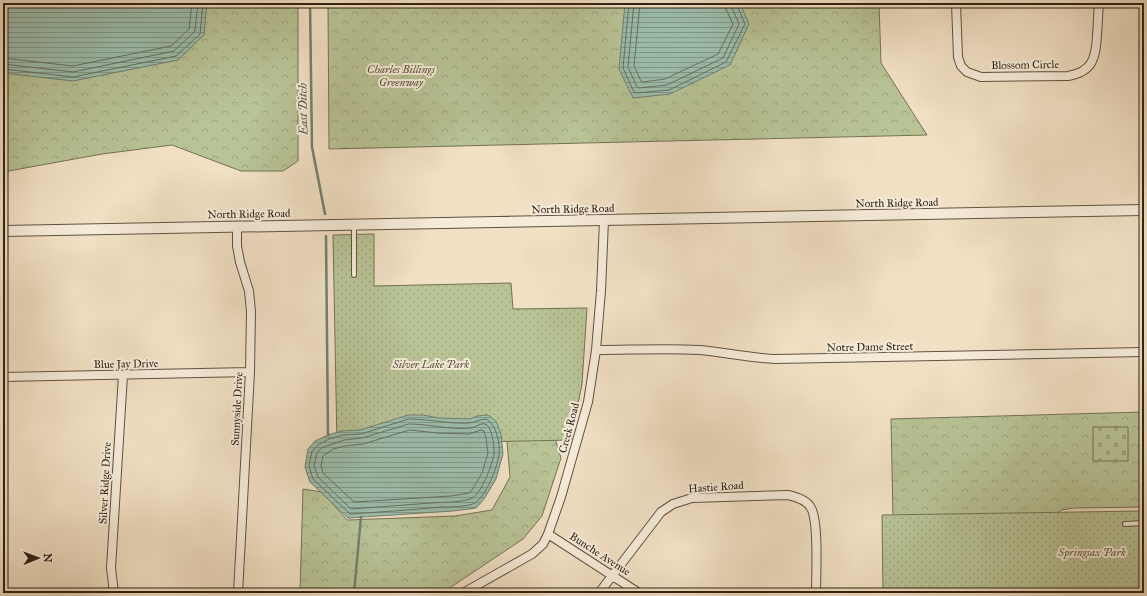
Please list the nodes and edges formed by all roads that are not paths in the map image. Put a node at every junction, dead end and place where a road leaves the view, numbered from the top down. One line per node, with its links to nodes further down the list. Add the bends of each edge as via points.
1 (956, 3): 2 (street, Blossom Circle, via 958,57 961,66 967,72 981,77 1068,76 1084,71 1091,64 1096,52)
2 (1099, 3)
3 (1144, 210): 4 (street, North Ridge Road)
4 (604, 220): 5 (street, North Ridge Road); 9 (street, Creek Road)
5 (354, 225): 6 (street, North Ridge Road); 8 (lane)
6 (237, 227): 7 (street, North Ridge Road); 11 (street, Sunnyside Drive, via 240,262 249,291 251,312)
7 (3, 231)
8 (354, 276)
9 (596, 350): 10 (street, Notre Dame Street, via 701,350 776,360); 16 (street, Creek Road, via 588,402)
10 (1144, 352)
11 (250, 372): 12 (street, Blue Jay Drive); 19 (street, Sunnyside Drive)
12 (123, 375): 13 (street, Blue Jay Drive); 18 (street, Silver Ridge Drive, via 111,568)
13 (3, 377)
14 (1144, 523): 15 (lane)
15 (1125, 524)
16 (548, 534): 17 (street, Bunche Avenue); 20 (street, Creek Road, via 543,544 532,554)
17 (612, 575): 21 (street, Hastie Road); 22 (street, Bunche Avenue); 23 (street, Hastie Road, via 661,512 673,504 706,496 788,495 805,501 812,508 815,522)
18 (114, 593)
19 (238, 593)
20 (463, 593)
21 (599, 593)
22 (639, 593)
23 (816, 593)

